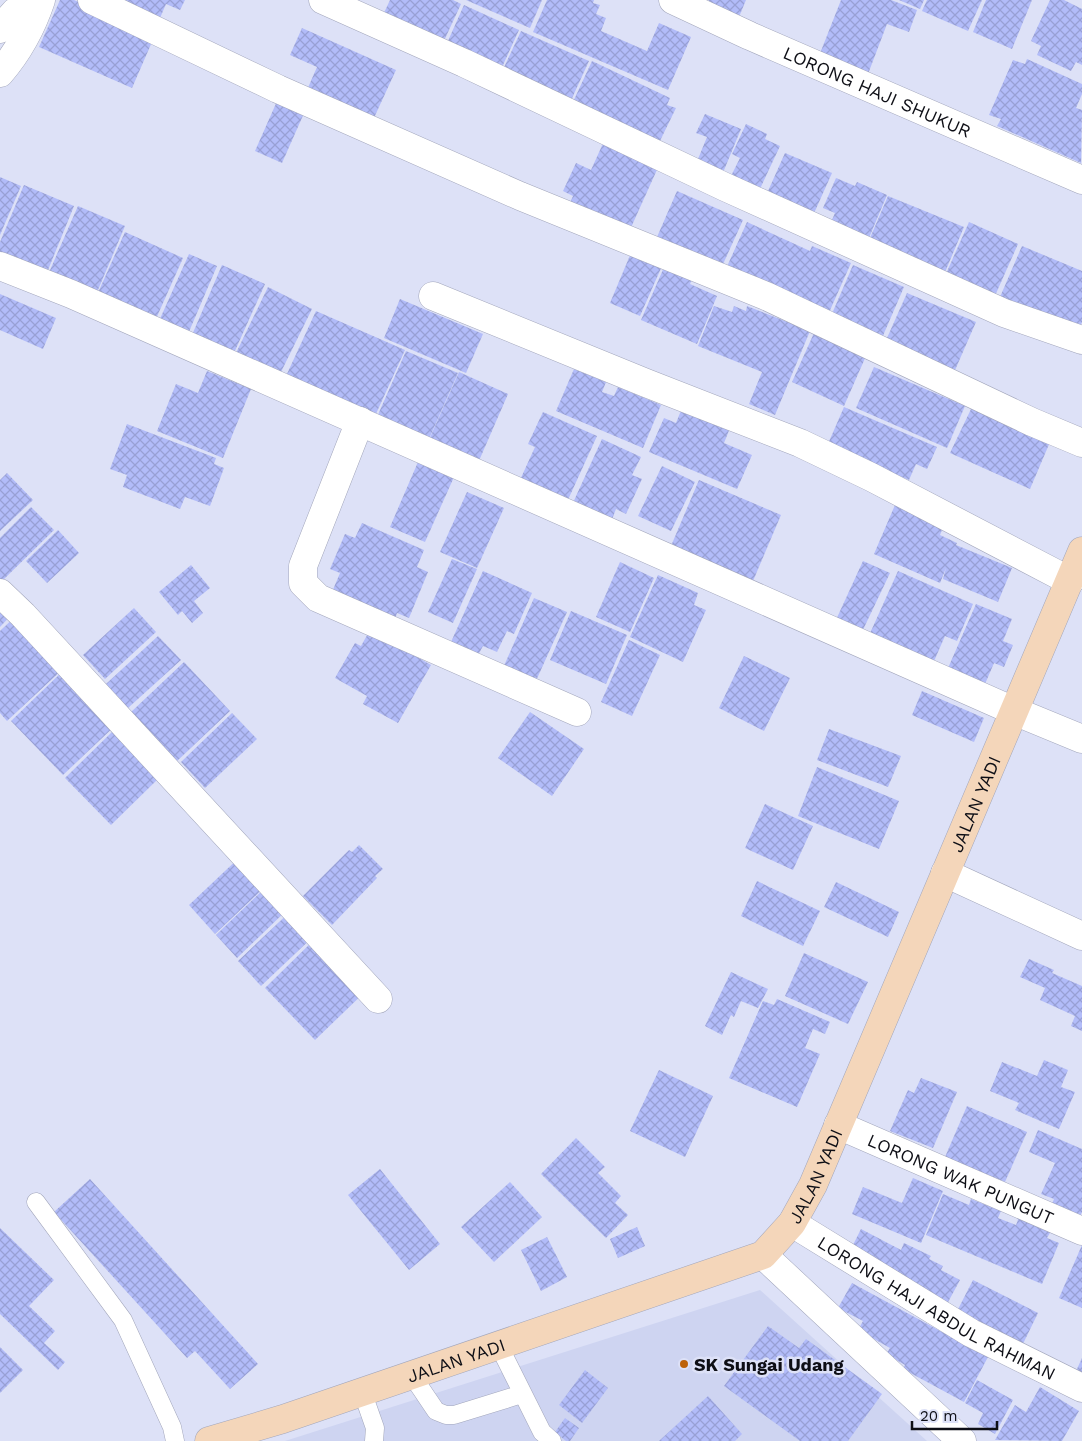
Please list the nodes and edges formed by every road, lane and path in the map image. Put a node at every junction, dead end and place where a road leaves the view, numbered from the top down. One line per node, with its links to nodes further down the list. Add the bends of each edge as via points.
1 (32, 0): 6 (street, via 15,12)
2 (41, 0): 7 (street, via 33,24)
3 (92, 0): 13 (street, via 278,89 511,192 766,296)
4 (322, 0): 11 (street, via 1004,313)
5 (673, 0): 8 (street, LORONG HAJI SHUKUR)
6 (0, 29)
7 (0, 73)
8 (1082, 180)
9 (0, 266): 12 (street)
10 (433, 296): 15 (street, via 800,443)
11 (1082, 340)
12 (360, 421): 17 (street); 18 (street, via 303,566 303,583 318,598)
13 (1082, 443)
14 (1082, 551): 15 (street, JALAN YADI)
15 (1070, 581): 17 (street, JALAN YADI)
16 (0, 593): 22 (street)
17 (1014, 711): 19 (street); 20 (street, JALAN YADI)
18 (578, 712)
19 (1082, 739)
20 (945, 873): 21 (street); 23 (street, JALAN YADI)
21 (1082, 936)
22 (378, 998)
23 (838, 1125): 25 (street, JALAN YADI, via 813,1185); 26 (street, LORONG WAK PUNGUT)
24 (36, 1202): 34 (lane, via 124,1320 172,1427)
25 (792, 1222): 27 (street, JALAN YADI); 30 (street, LORONG HAJI ABDUL RAHMAN, via 971,1333)
26 (1082, 1231)
27 (764, 1254): 28 (street, JALAN YADI); 38 (street)
28 (498, 1344): 29 (street, JALAN YADI); 32 (lane)
29 (410, 1374): 31 (street, JALAN YADI); 32 (lane, via 436,1411 446,1415)
30 (1082, 1388)
31 (362, 1391): 33 (street, JALAN YADI); 36 (lane, via 375,1428)
32 (522, 1394): 37 (lane, via 542,1432)
33 (252, 1436): 35 (street, JALAN YADI)
34 (175, 1441)
35 (209, 1441)
36 (374, 1441)
37 (552, 1441)
38 (962, 1441)

